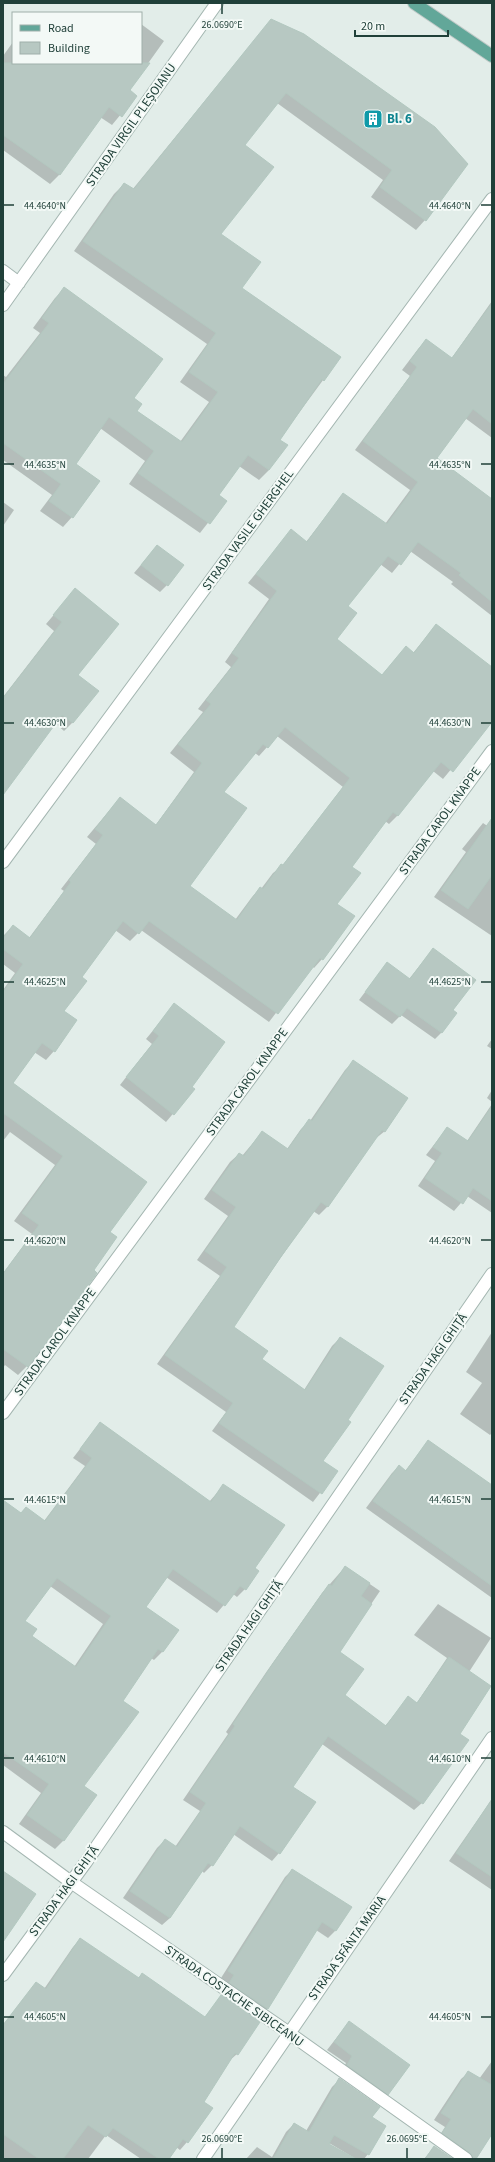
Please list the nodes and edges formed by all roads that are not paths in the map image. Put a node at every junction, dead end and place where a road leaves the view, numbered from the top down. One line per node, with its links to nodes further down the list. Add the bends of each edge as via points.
1 (217, 3): 6 (street, STRADA VIRGIL PLEȘOIANU)
2 (414, 3): 3 (main road)
3 (492, 56)
4 (492, 199): 9 (street, STRADA VASILE GHERGHEL)
5 (3, 271): 6 (street)
6 (19, 283): 7 (street, STRADA VIRGIL PLEȘOIANU)
7 (3, 305)
8 (492, 751): 11 (street, STRADA CAROL KNAPPE)
9 (3, 862)
10 (492, 1274): 14 (street, STRADA HAGI GHIȚĂ)
11 (3, 1413)
12 (492, 1738): 16 (street, STRADA SFÂNTA MARIA)
13 (3, 1832): 14 (street, STRADA COSTACHE SIBICEANU)
14 (71, 1882): 15 (street, STRADA HAGI GHIȚĂ); 16 (street, STRADA COSTACHE SIBICEANU)
15 (3, 1974)
16 (289, 2033): 17 (street, STRADA SFÂNTA MARIA); 18 (street, STRADA COSTACHE SIBICEANU)
17 (203, 2159)
18 (466, 2159)

